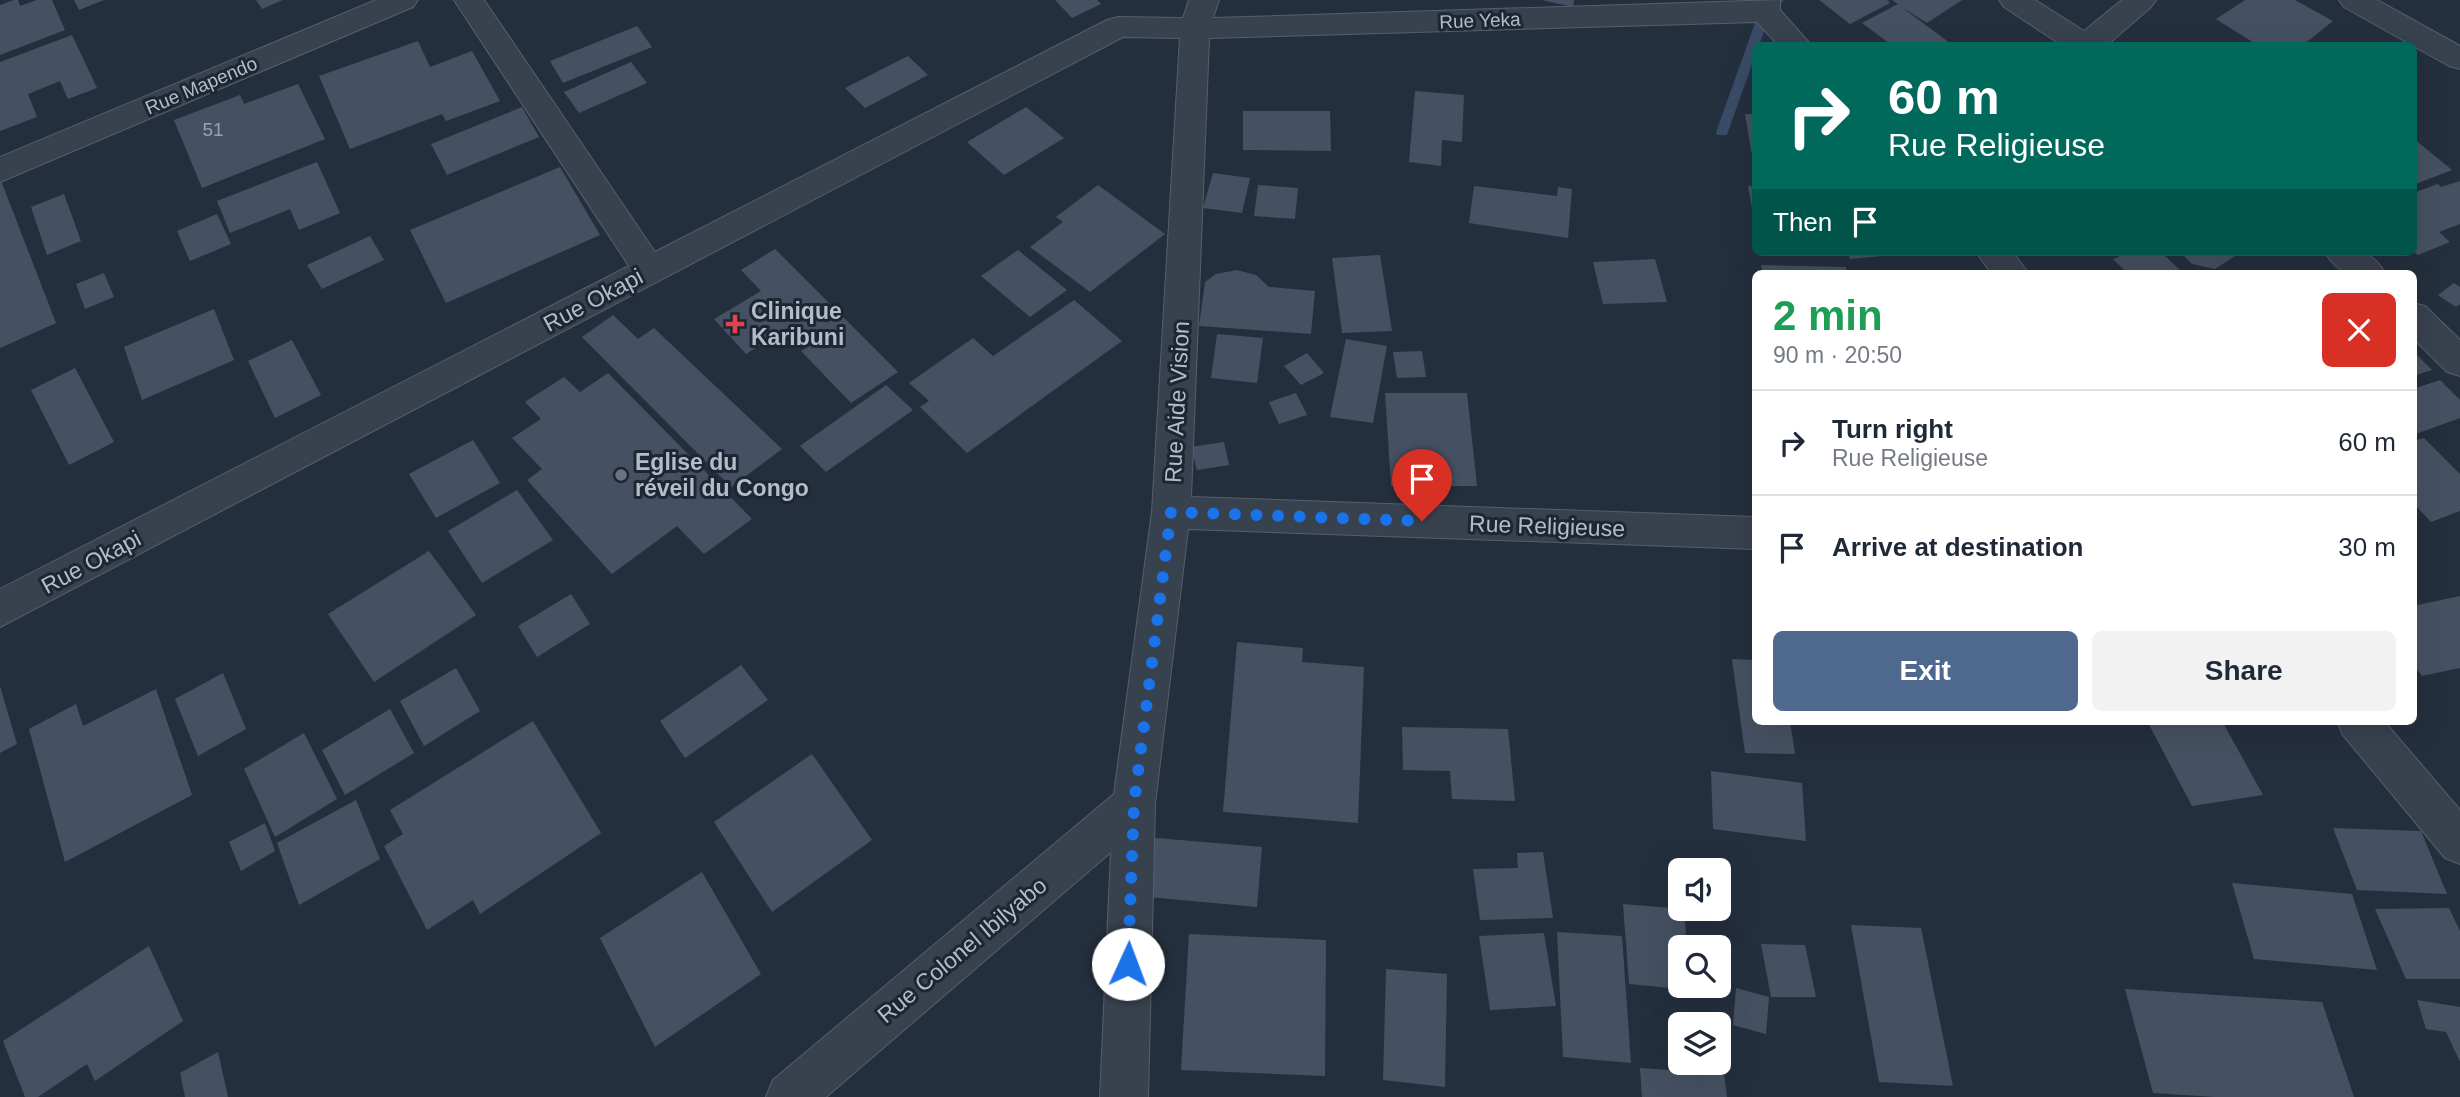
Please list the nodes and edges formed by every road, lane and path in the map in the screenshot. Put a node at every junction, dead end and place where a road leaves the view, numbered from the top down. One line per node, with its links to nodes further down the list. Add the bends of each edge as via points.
1 (403, 0): 12 (street, Rue Mapendo)
2 (470, 0): 15 (street)
3 (2014, 0): 9 (street)
4 (2141, 0): 10 (street)
5 (2354, 0): 11 (street)
6 (1765, 6): 7 (street, Rue Yeka); 8 (street)
7 (1200, 14): 15 (street, Rue Okapi, via 1118,27); 20 (street, Rue Aide Vision)
8 (1794, 42)
9 (2079, 42)
10 (2090, 42)
11 (2460, 59)
12 (0, 170)
13 (1996, 256): 16 (street)
14 (2347, 256): 17 (street)
15 (649, 270): 22 (street, Rue Okapi)
16 (2008, 270)
17 (2364, 270)
18 (2417, 320): 19 (street)
19 (2460, 362)
20 (1171, 512): 21 (street, Rue Religieuse); 24 (street, Rue Aide Vision)
21 (1752, 533)
22 (0, 609)
23 (2361, 725): 25 (street)
24 (1134, 804): 26 (street, Rue Colonel Ibilyabo); 27 (street, Rue Aide Vision)
25 (2460, 843)
26 (790, 1097)
27 (1124, 1097)

